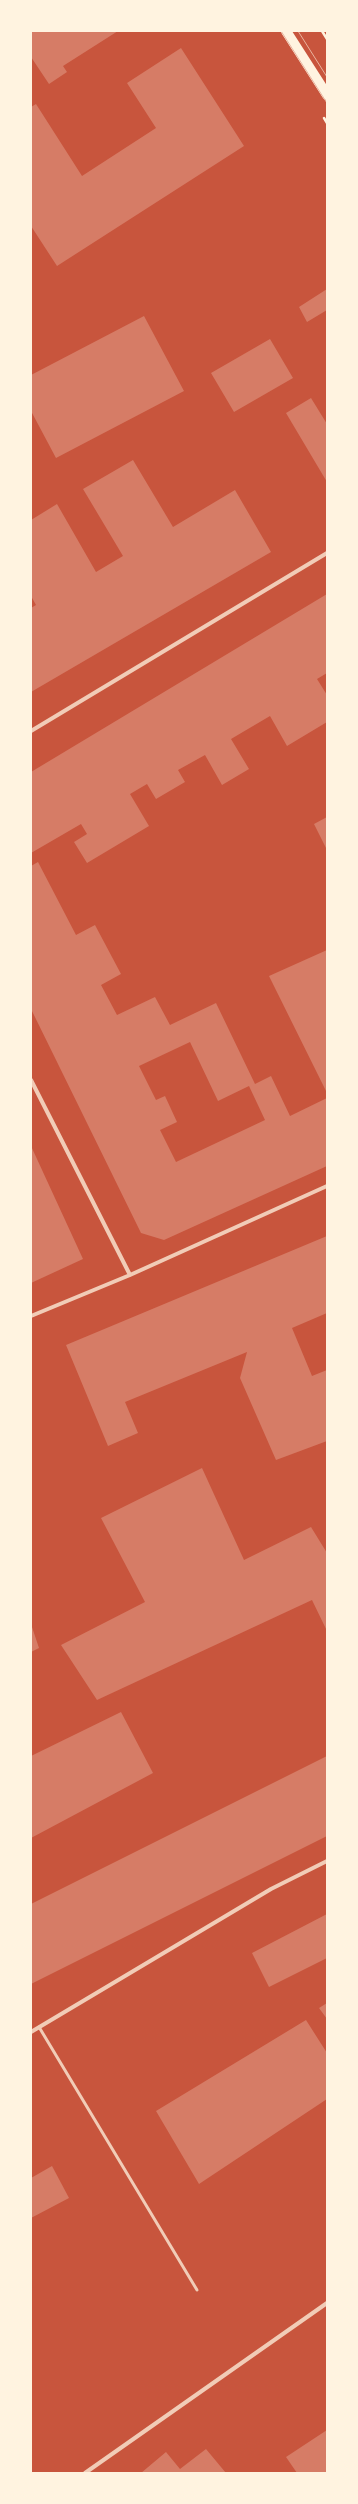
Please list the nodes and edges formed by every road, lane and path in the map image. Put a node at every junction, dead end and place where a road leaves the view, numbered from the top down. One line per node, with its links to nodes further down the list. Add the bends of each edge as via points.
1 (286, 31): 4 (main road)
2 (322, 31): 3 (path)
3 (327, 39)
4 (327, 95)
5 (327, 553): 6 (street)
6 (31, 730)
7 (31, 1080): 9 (street)
8 (327, 1186): 9 (street)
9 (130, 1274): 10 (street)
10 (31, 1316)
11 (327, 1861): 12 (street, via 271,1889)
12 (40, 2027): 13 (street); 14 (lane)
13 (31, 2032)
14 (197, 2290)
15 (327, 2303): 16 (street)
16 (85, 2473)

